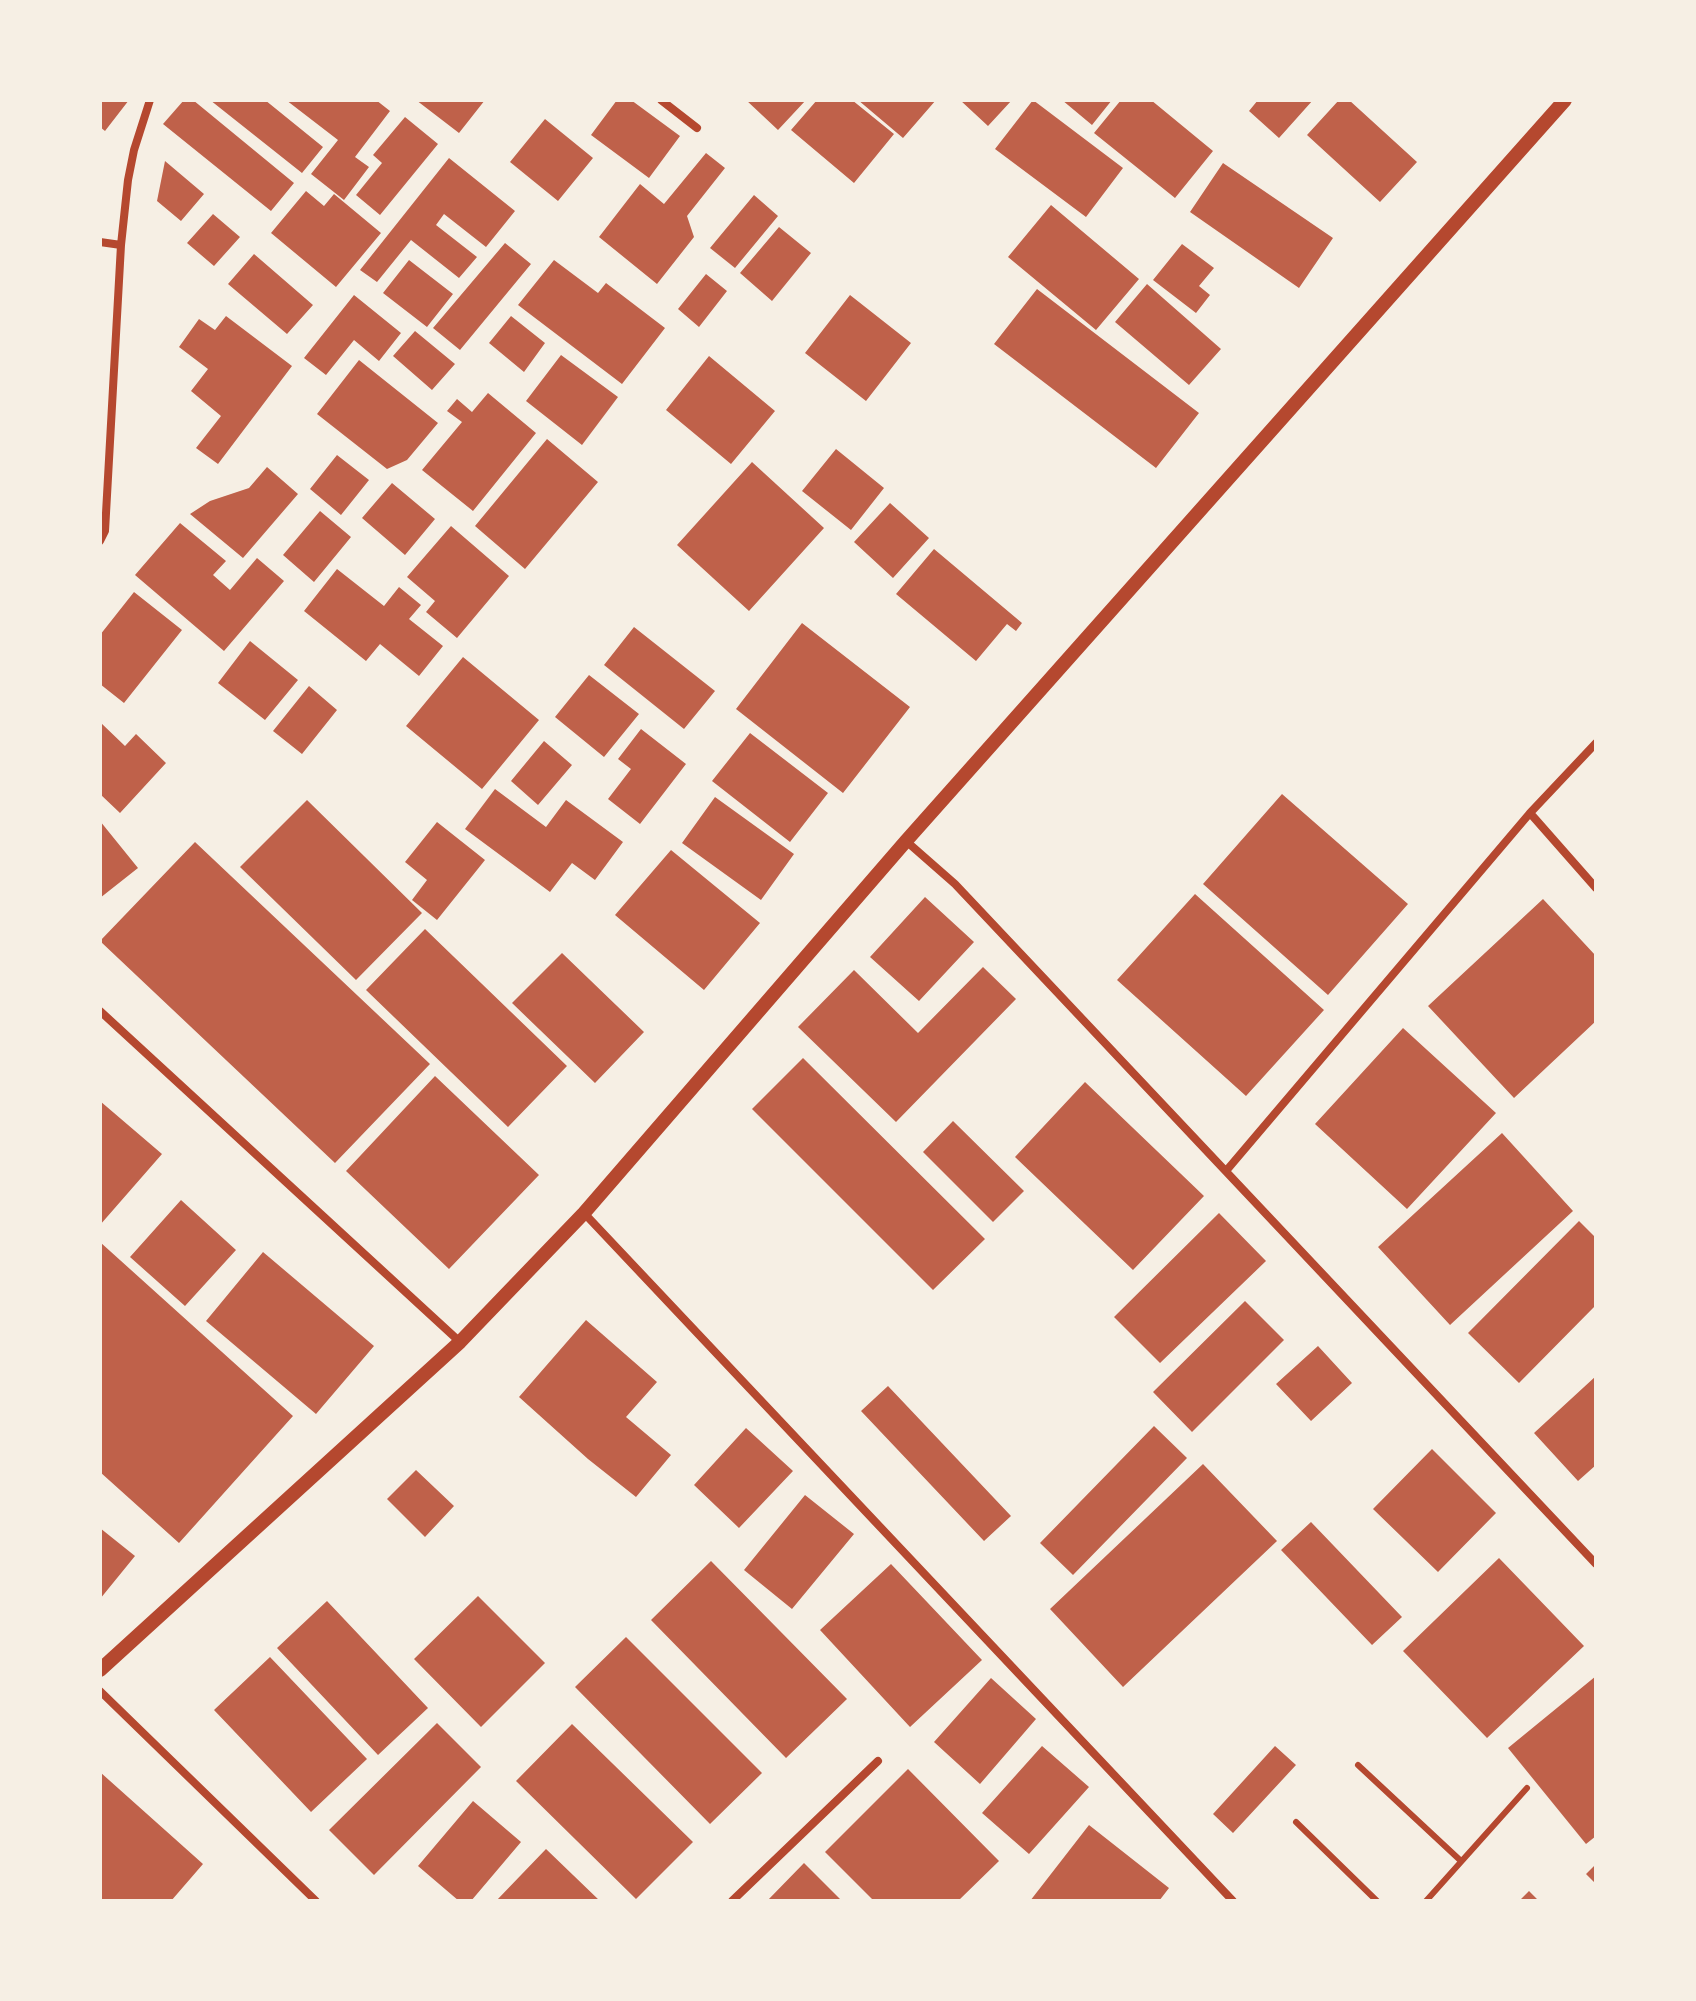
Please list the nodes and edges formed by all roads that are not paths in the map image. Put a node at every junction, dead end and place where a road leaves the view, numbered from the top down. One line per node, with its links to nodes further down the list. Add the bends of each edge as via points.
1 (150, 100): 6 (street, via 128,180)
2 (661, 100): 4 (street)
3 (1565, 100): 11 (street)
4 (697, 128)
5 (100, 242): 6 (street)
6 (121, 245): 7 (street)
7 (103, 529): 8 (street)
8 (100, 541)
9 (1596, 743): 10 (street)
10 (1530, 813): 12 (street); 14 (street)
11 (906, 841): 14 (street, via 955,884); 15 (street)
12 (1596, 888)
13 (100, 1011): 16 (street)
14 (1226, 1171): 17 (street)
15 (584, 1213): 16 (street); 27 (street)
16 (460, 1342): 18 (street)
17 (1596, 1564)
18 (100, 1670)
19 (100, 1691): 25 (street)
20 (878, 1761): 26 (street)
21 (1358, 1765): 24 (lane)
22 (1527, 1788): 24 (lane)
23 (1296, 1822): 28 (lane)
24 (1461, 1861): 29 (lane)
25 (316, 1901)
26 (732, 1901)
27 (1233, 1901)
28 (1377, 1901)
29 (1426, 1901)

